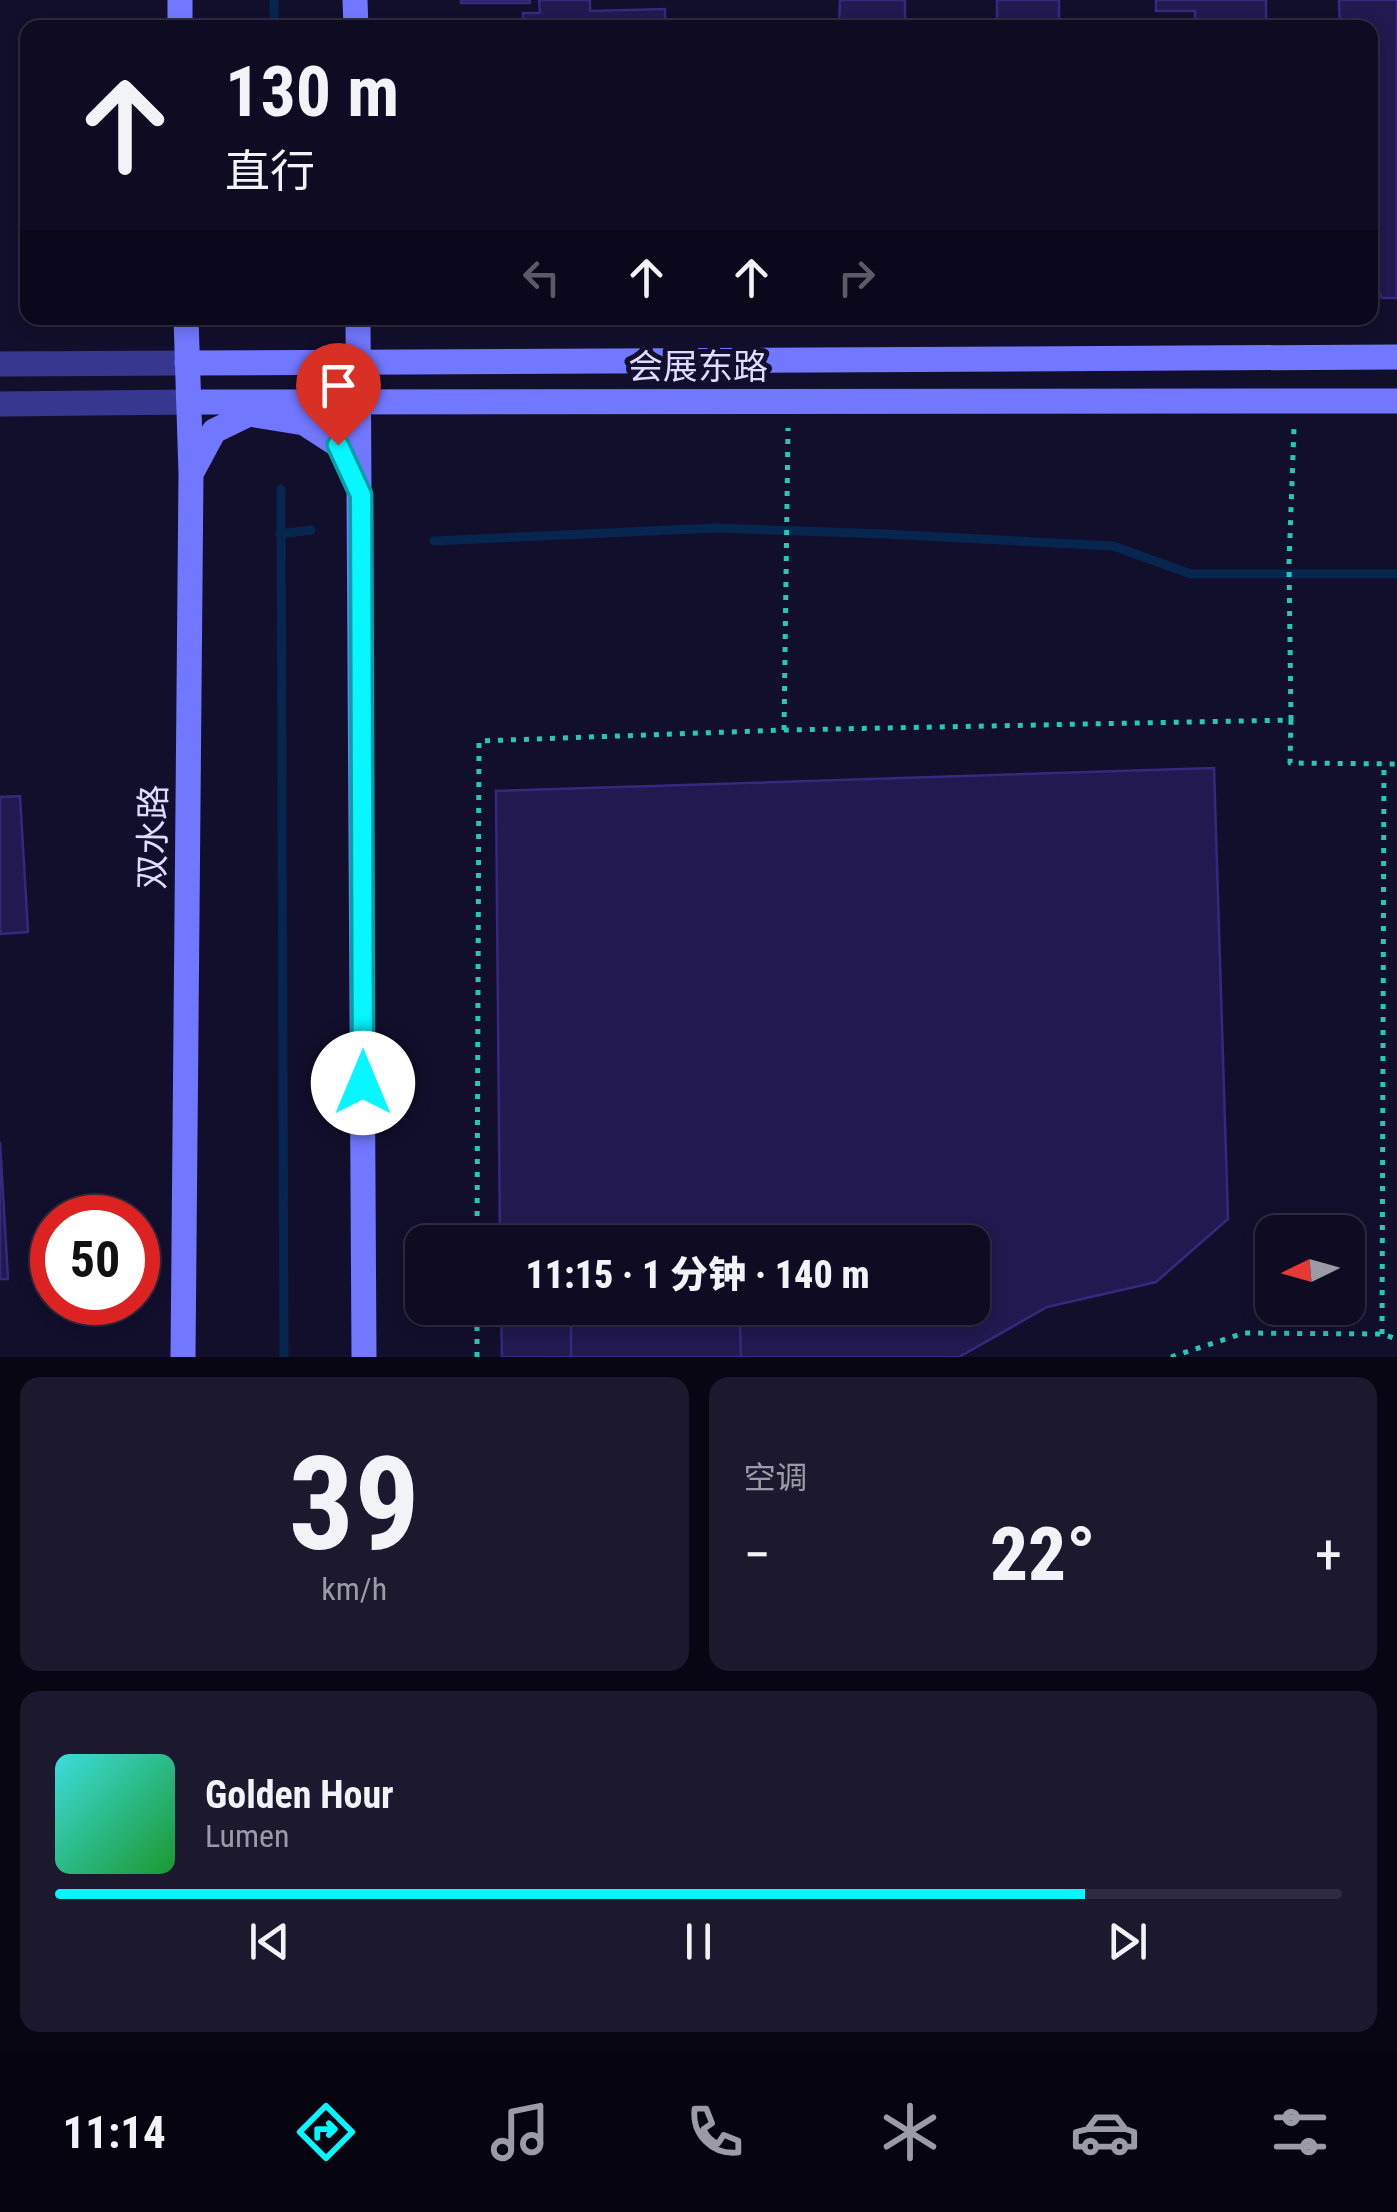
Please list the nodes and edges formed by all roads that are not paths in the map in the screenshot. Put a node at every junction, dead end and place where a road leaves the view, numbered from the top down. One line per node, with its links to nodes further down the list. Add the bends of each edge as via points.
1 (186, 325): 5 (main road, 双水路)
2 (358, 325): 4 (main road)
3 (1397, 357): 4 (main road, 会展东路)
4 (358, 362): 5 (main road, 会展东路); 8 (main road)
5 (187, 363): 6 (street, 会展东路); 7 (main road, 双水路)
6 (0, 364)
7 (189, 402): 8 (main road, 会展东路); 10 (street, 会展东路); 11 (main road, 双水路)
8 (360, 402): 9 (main road, 会展东路); 12 (main road)
9 (1397, 402)
10 (0, 404)
11 (192, 472): 12 (main road, via 214,430 249,414 304,422 338,445); 13 (main road, 双水路)
12 (361, 495): 14 (main road)
13 (184, 1357)
14 (364, 1357)

